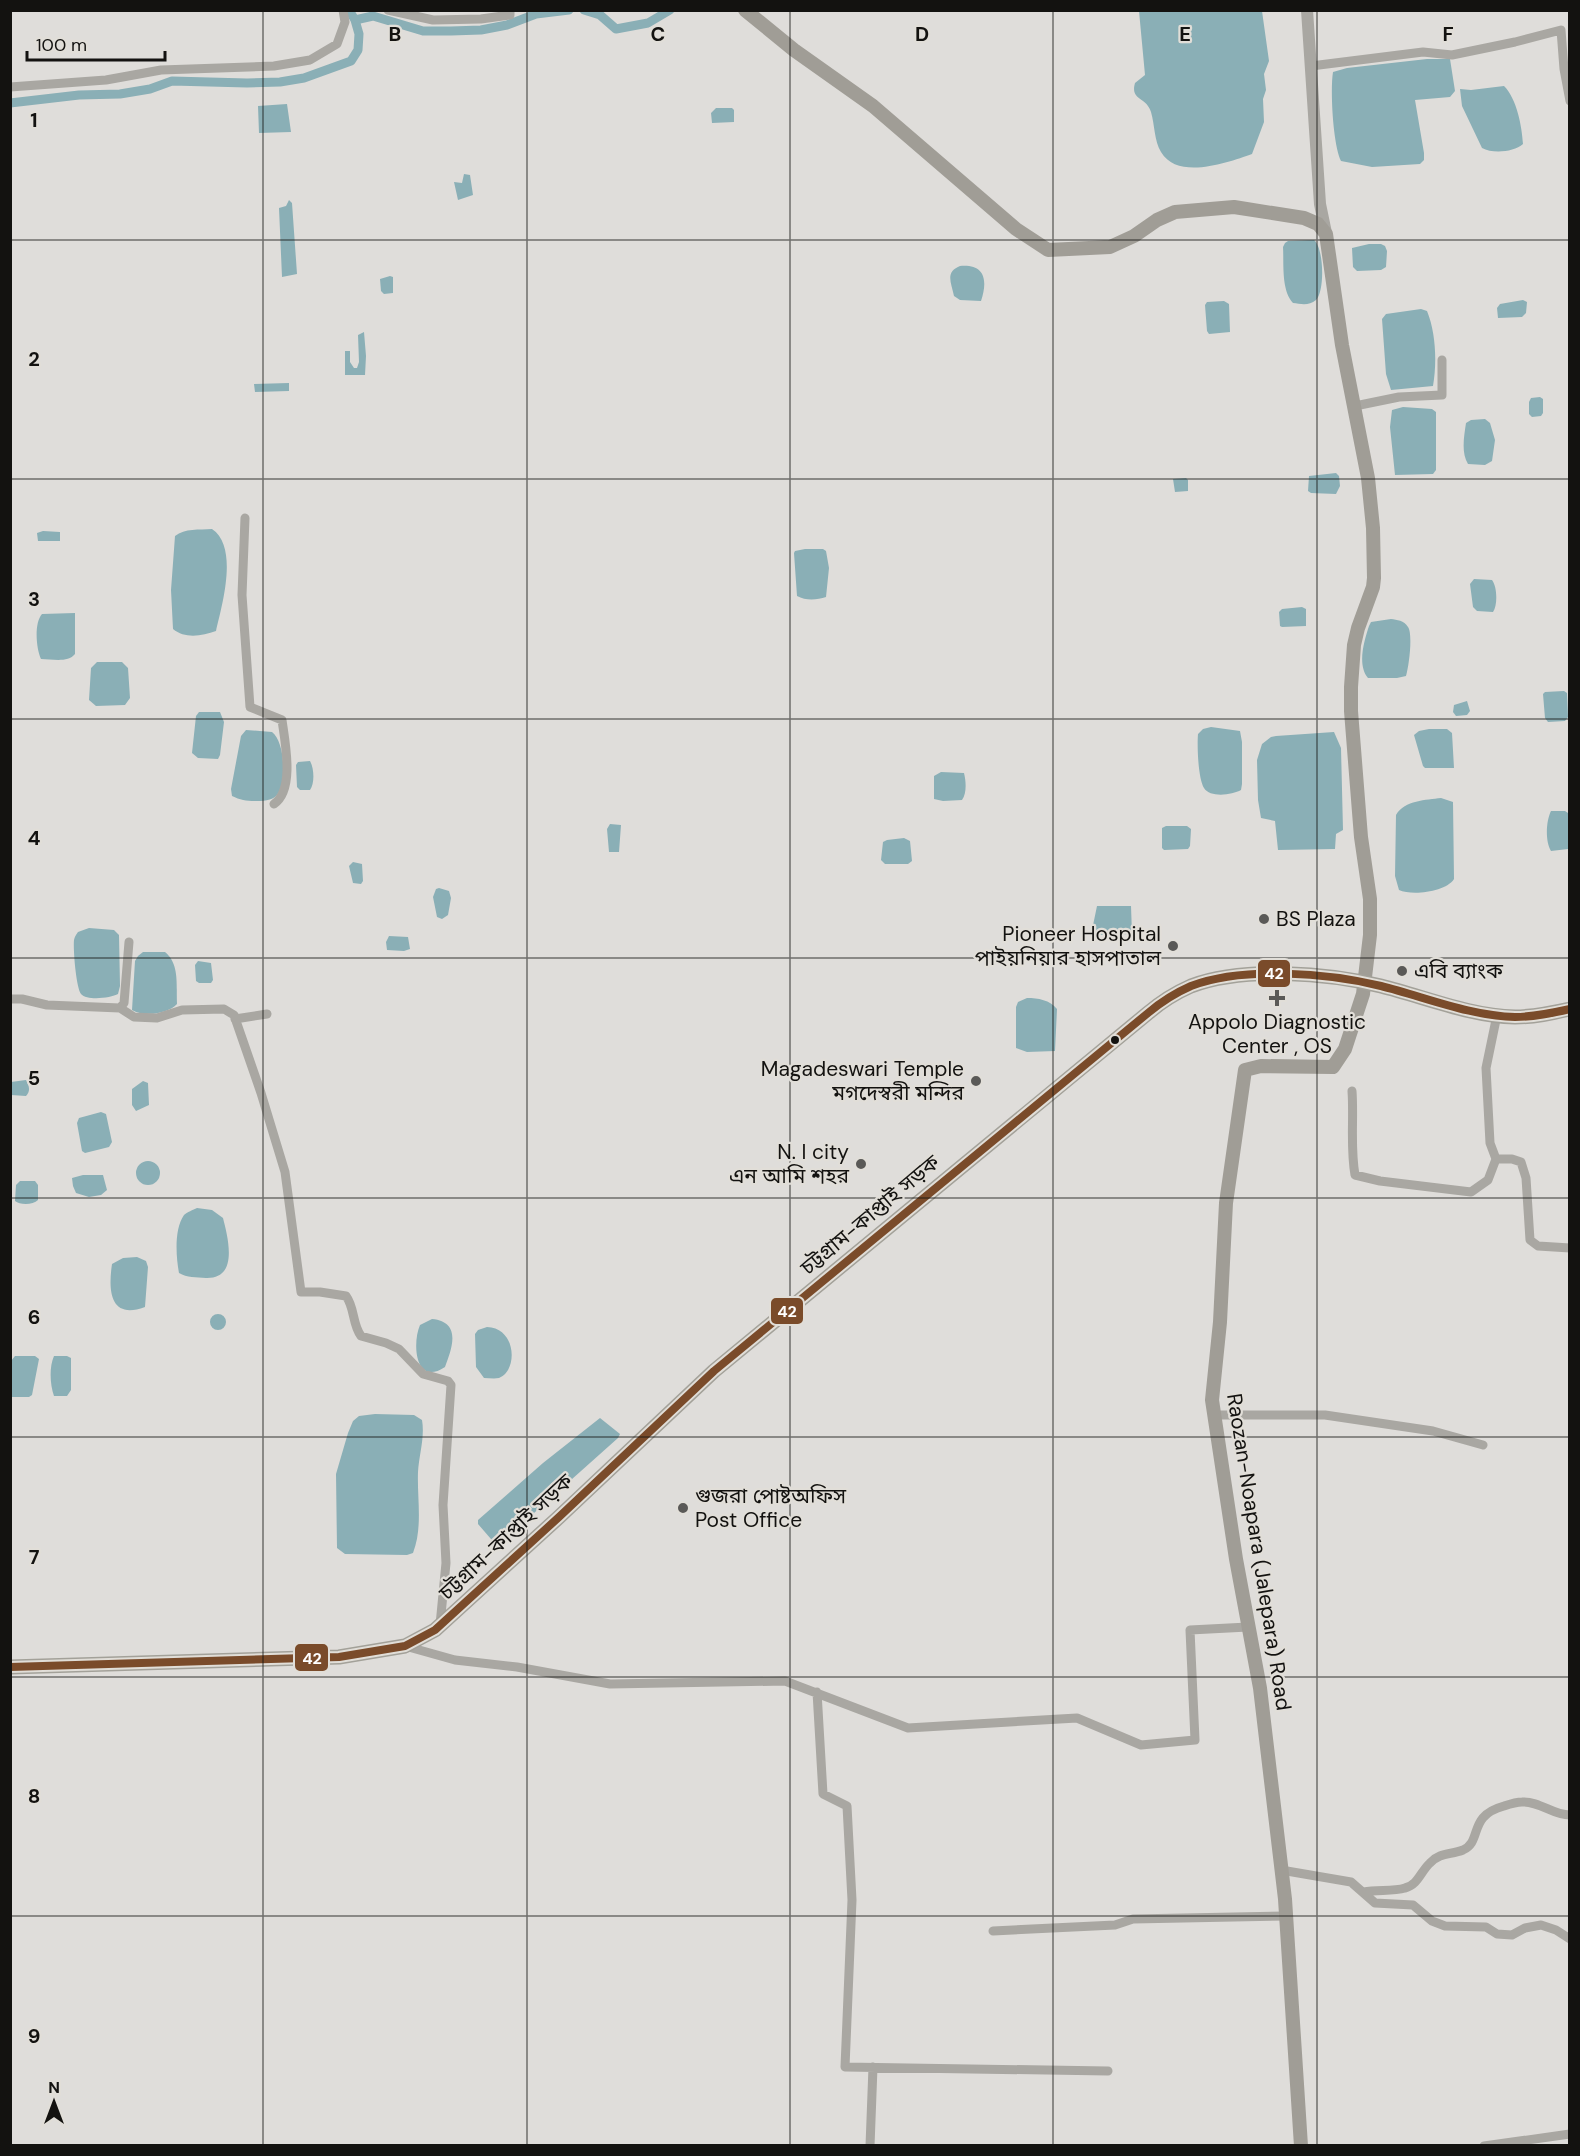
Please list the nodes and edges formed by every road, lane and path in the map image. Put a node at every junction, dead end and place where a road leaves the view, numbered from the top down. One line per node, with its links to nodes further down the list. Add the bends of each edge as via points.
1 (343, 10): 7 (street, via 345,22 337,44 310,60 274,66 161,69 106,80)
2 (388, 10): 3 (street, via 433,20 481,19 510,15)
3 (510, 10)
4 (745, 10): 9 (main road, via 873,106 1016,229 1048,250 1110,247 1175,212 1234,207 1304,218 1318,224)
5 (1307, 10): 6 (street)
6 (1311, 66): 8 (street, via 1423,52 1452,55 1561,30); 9 (street, via 1320,204)
7 (10, 87)
8 (1569, 101)
9 (1326, 234): 11 (main road, Raozan-Noapara (Jalepara) Road, via 1338,324)
10 (1442, 360): 11 (street, via 1442,395 1399,397)
11 (1355, 406): 15 (main road, Raozan-Noapara (Jalepara) Road, via 1373,528 1373,587 1358,628 1351,687 1361,837 1370,899)
12 (245, 518): 13 (street, via 242,595 250,707 282,720 286,753 285,784 281,800)
13 (274, 804)
14 (129, 942): 17 (street, via 124,1003)
15 (1365, 983): 20 (main road, চট্টগ্রাম-কাপ্তাই সড়ক); 25 (main road, Raozan-Noapara (Jalepara) Road, via 1345,1049 1333,1067 1261,1066 1245,1070 1226,1203); 27 (main road, চট্টগ্রাম-কাপ্তাই সড়ক, via 1306,975 1233,976 1191,986 1162,1002 714,1371)
16 (10, 999): 17 (street)
17 (120, 1008): 21 (street, via 134,1017 157,1018 182,1010 224,1009)
18 (1569, 1009): 20 (main road, চট্টগ্রাম-কাপ্তাই সড়ক, via 1530,1016)
19 (267, 1014): 21 (street)
20 (1497, 1016): 23 (street, via 1486,1068 1490,1143)
21 (235, 1019): 27 (street, via 285,1172 301,1292 346,1296 361,1336 399,1349 423,1374 451,1385 443,1505 446,1563)
22 (1352, 1091): 23 (street, via 1351,1152 1355,1175 1471,1192 1488,1180)
23 (1496, 1159): 24 (street, via 1521,1162 1526,1178 1530,1240 1538,1246)
24 (1569, 1248)
25 (1214, 1415): 26 (street, via 1325,1415 1433,1431); 28 (main road, Raozan-Noapara (Jalepara) Road)
26 (1483, 1445)
27 (440, 1625): 29 (main road, চট্টগ্রাম-কাপ্তাই সড়ক)
28 (1248, 1626): 31 (street, via 1190,1630 1195,1740 1141,1745 1077,1718 908,1728); 33 (main road, Raozan-Noapara (Jalepara) Road, via 1260,1688)
29 (405, 1646): 30 (main road, চট্টগ্রাম-কাপ্তাই সড়ক, via 339,1657); 31 (street, via 455,1660 610,1684 785,1681)
30 (10, 1667)
31 (817, 1692): 38 (street, via 823,1794 847,1806 852,1900 845,2067)
32 (1569, 1815): 34 (street, via 1521,1802 1489,1810 1481,1818 1472,1843 1464,1850 1437,1857 1406,1888)
33 (1281, 1870): 34 (street, via 1351,1882); 35 (main road, Raozan-Noapara (Jalepara) Road)
34 (1364, 1892): 37 (street, via 1375,1903 1413,1905 1445,1926 1486,1927 1497,1934 1512,1935 1541,1925)
35 (1286, 1916): 36 (street, via 1133,1919 1115,1924); 42 (main road, Raozan-Noapara (Jalepara) Road)
36 (993, 1931)
37 (1569, 1939)
38 (873, 2067): 39 (street); 41 (street)
39 (1108, 2071)
40 (1569, 2134): 43 (street)
41 (870, 2145)
42 (1301, 2145)
43 (1484, 2145)

